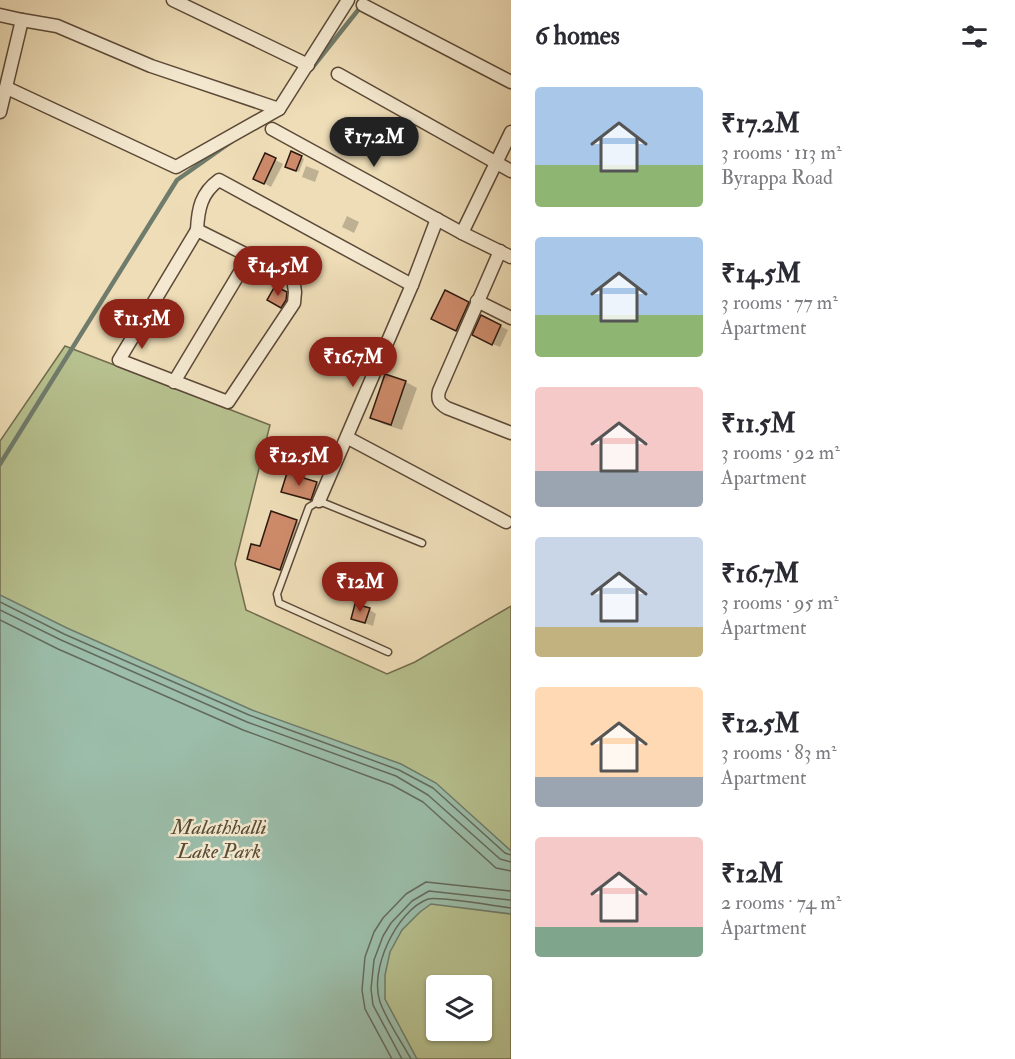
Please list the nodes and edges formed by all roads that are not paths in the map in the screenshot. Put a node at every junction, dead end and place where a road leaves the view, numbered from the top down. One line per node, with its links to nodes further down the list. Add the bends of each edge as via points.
1 (173, 0): 6 (street)
2 (348, 0): 6 (street)
3 (363, 5): 8 (street)
4 (0, 15): 5 (street)
5 (22, 20): 9 (street); 10 (street, via 57,26 152,66)
6 (308, 65): 10 (street)
7 (338, 74): 14 (street)
8 (511, 82)
9 (7, 88): 10 (street, via 176,167); 11 (street)
10 (279, 109)
11 (0, 112)
12 (272, 129): 16 (street)
13 (511, 132): 14 (street)
14 (496, 163): 15 (street); 18 (street)
15 (511, 171)
16 (437, 219): 18 (street); 21 (street)
17 (197, 230): 20 (street); 21 (street, via 202,198 219,180); 24 (street, via 119,360)
18 (462, 233): 19 (street)
19 (505, 254): 22 (street)
20 (249, 257): 24 (street); 24 (street, via 293,278 294,303 228,402)
21 (412, 285): 26 (street)
22 (477, 301): 23 (street); 25 (street, via 438,399 447,408)
23 (511, 318)
24 (174, 382)
25 (511, 433)
26 (348, 438): 27 (street); 28 (street)
27 (319, 501): 29 (lane); 30 (lane, via 309,507 277,594 279,603)
28 (506, 522)
29 (422, 543)
30 (388, 652)

